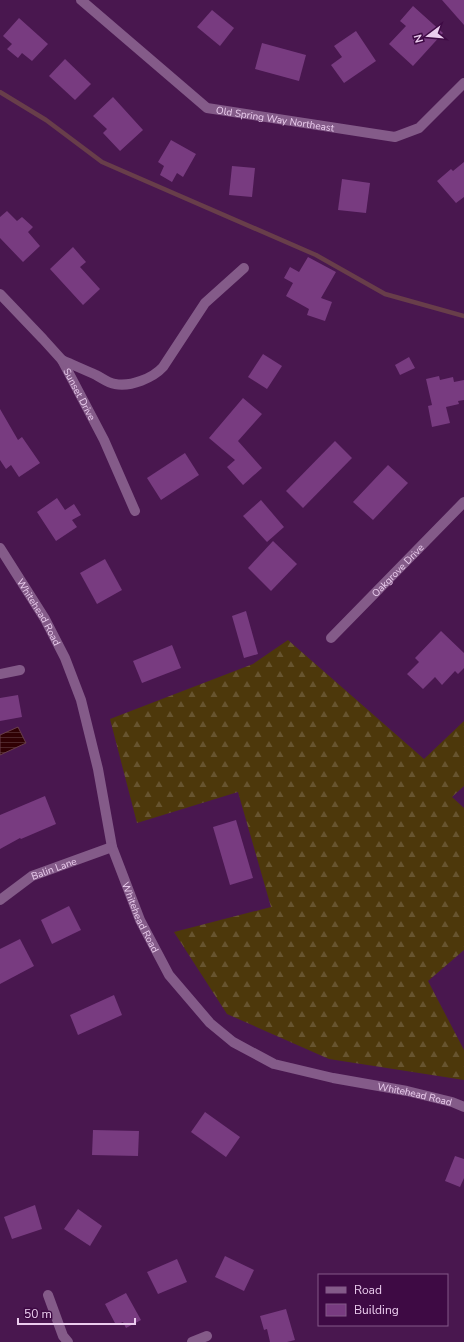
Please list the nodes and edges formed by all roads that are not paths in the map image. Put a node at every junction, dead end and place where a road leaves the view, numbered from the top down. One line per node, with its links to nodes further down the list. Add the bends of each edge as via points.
1 (81, 0): 2 (street, Old Spring Way Northeast, via 207,108 395,137 419,128)
2 (464, 83)
3 (244, 268): 5 (street, via 205,303 163,367 150,378 116,384)
4 (0, 294): 5 (street, Sunset Drive)
5 (62, 360): 7 (street, Sunset Drive, via 104,440)
6 (464, 502): 9 (street, Oakgrove Drive)
7 (135, 511)
8 (0, 548): 12 (street, Whitehead Road, via 45,619 65,658 81,700 98,769)
9 (331, 638)
10 (20, 670): 11 (street)
11 (0, 674)
12 (112, 847): 13 (street, Balin Lane, via 32,876); 14 (street, Whitehead Road, via 140,920 169,975 210,1023 233,1042 274,1064 407,1091)
13 (0, 900)
14 (464, 1107)
15 (48, 1295): 17 (street, via 63,1336)
16 (208, 1336): 18 (street)
17 (68, 1342)
18 (192, 1342)

